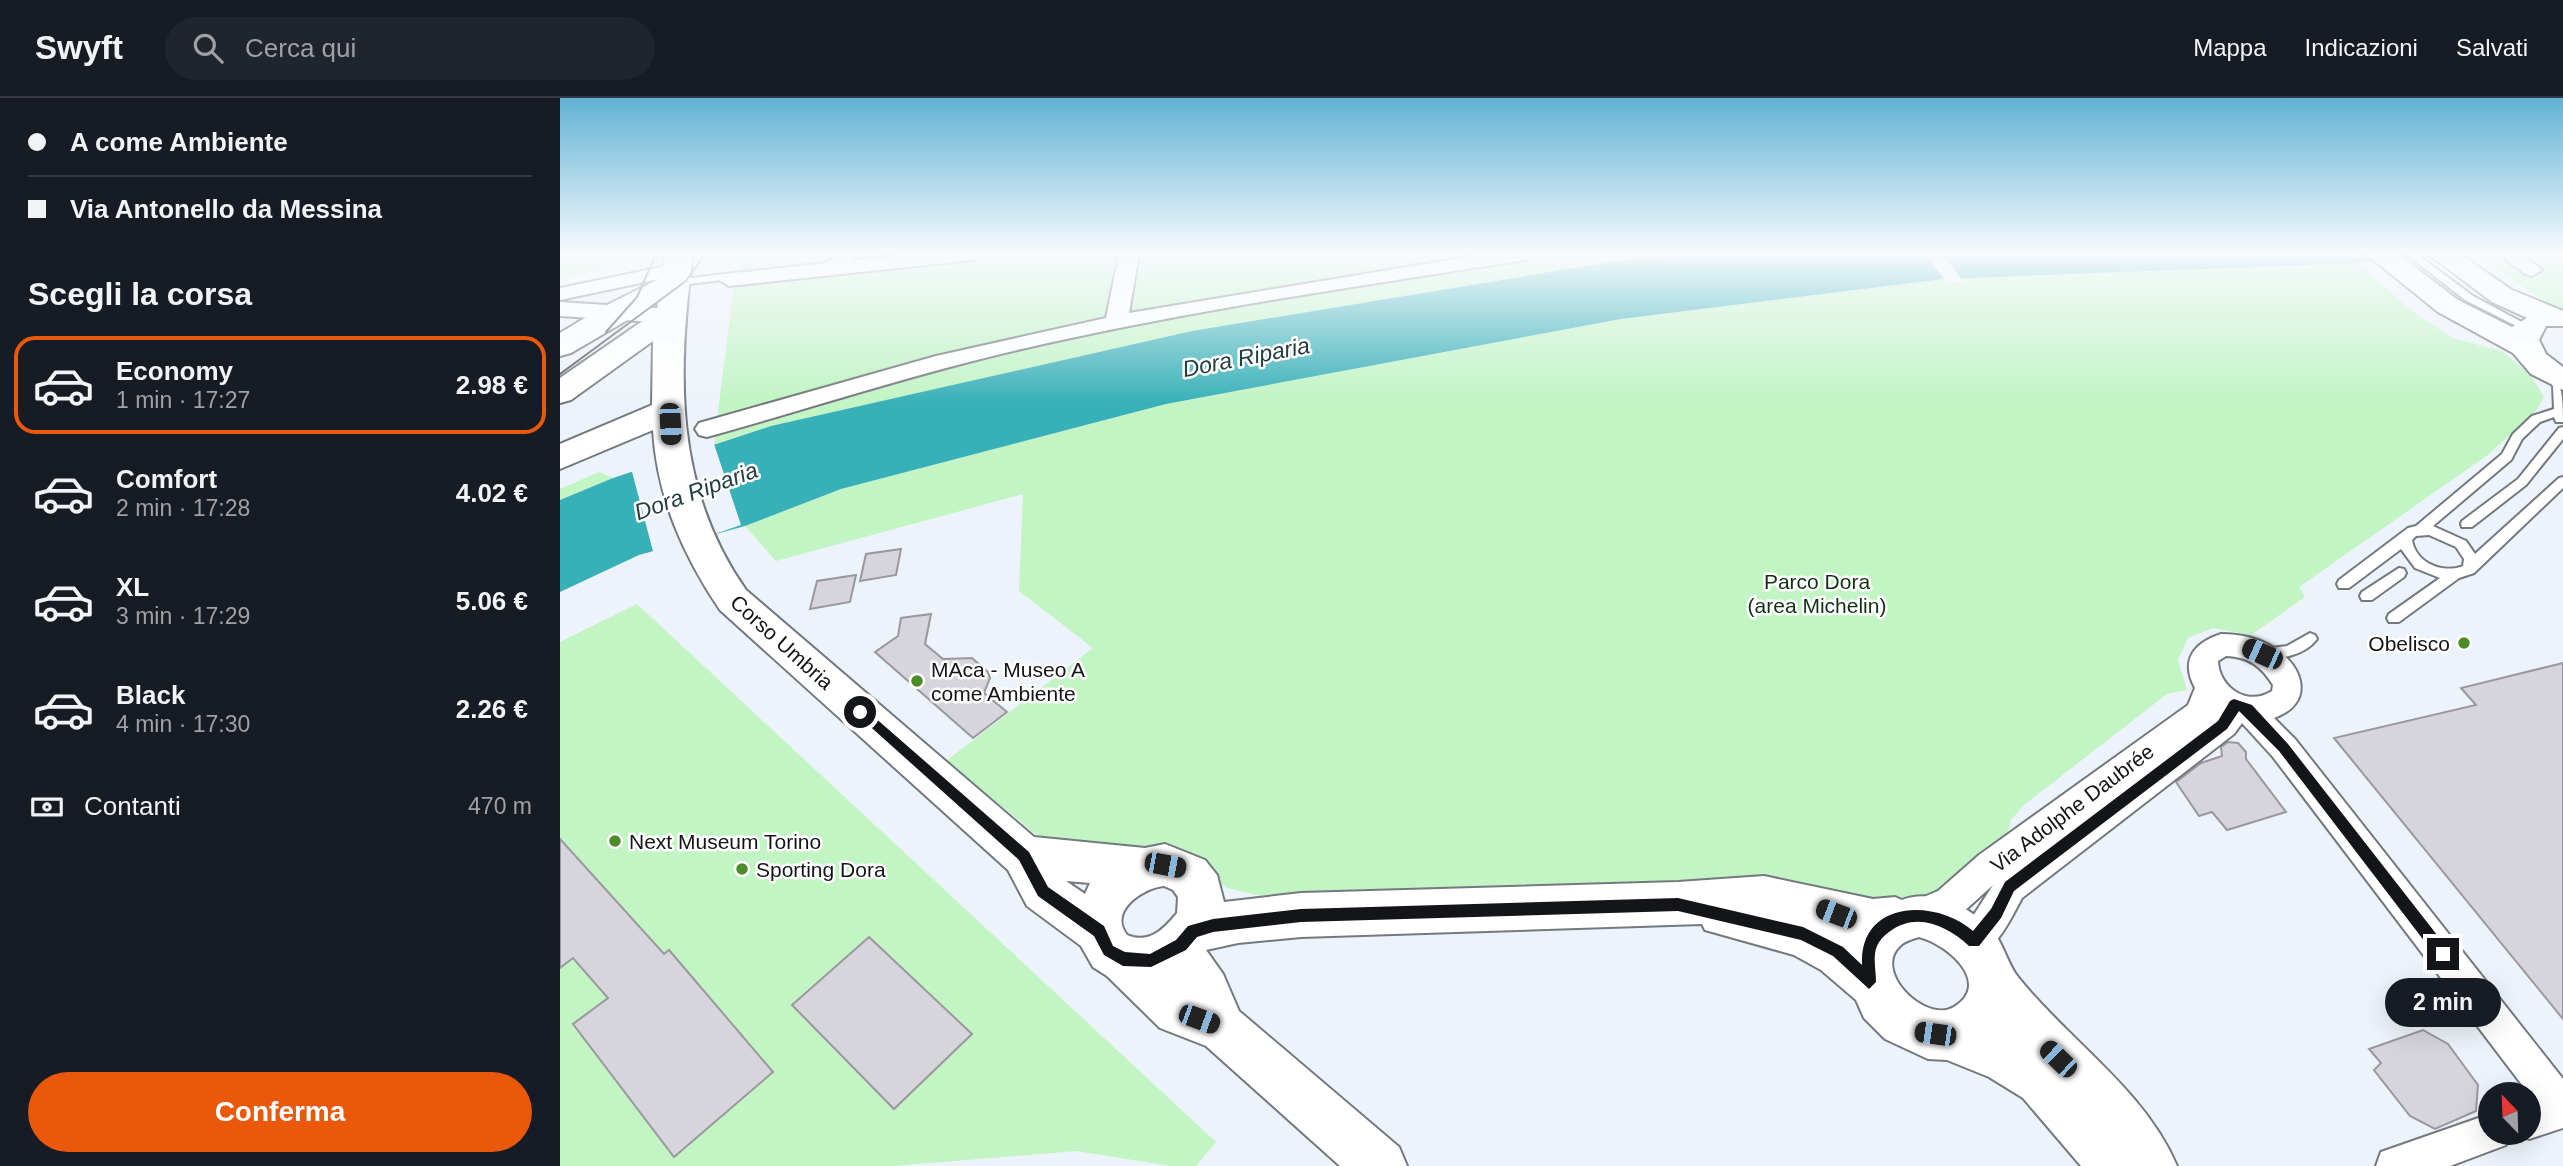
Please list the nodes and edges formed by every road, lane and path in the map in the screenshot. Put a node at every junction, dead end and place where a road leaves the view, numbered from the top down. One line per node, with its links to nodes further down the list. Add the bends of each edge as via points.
1 (626, 304): 8 (street)
2 (671, 304): 9 (street)
3 (1120, 304): 10 (street)
4 (1211, 304): 10 (street)
5 (2451, 304): 11 (street, via 2455,311)
6 (2512, 304): 11 (street)
7 (560, 309): 8 (street)
8 (613, 313): 9 (street); 12 (street)
9 (669, 316): 14 (street); 15 (street)
10 (1116, 324): 16 (street, via 937,363)
11 (2543, 328): 13 (street)
12 (560, 346)
13 (2557, 386): 17 (lane); 21 (lane, via 2507,457)
14 (560, 393)
15 (669, 410): 18 (street); 34 (street, Corso Umbria, via 686,510 704,560 733,600)
16 (707, 429)
17 (2559, 435): 20 (lane, via 2522,482)
18 (560, 457)
19 (2563, 481): 23 (lane)
20 (2467, 524)
21 (2420, 530): 22 (lane); 23 (lane, via 2452,538 2467,551)
22 (2405, 539): 25 (lane, via 2415,560 2435,571); 26 (lane)
23 (2471, 565): 25 (lane)
24 (2399, 573): 27 (lane)
25 (2456, 574): 28 (lane)
26 (2344, 584)
27 (2367, 596)
28 (2393, 618)
29 (2310, 639): 30 (lane)
30 (2278, 659): 31 (street, via 2234,645 2211,649 2202,665); 32 (street, via 2288,684)
31 (2231, 700): 32 (street, via 2273,708); 33 (street); 39 (street, Via Adolphe Daubrée, via 2208,698 2198,714 1950,902); 42 (street, Via Adolphe Daubrée, via 2232,714 2223,725 2010,887 1996,913)
32 (2282, 703): 33 (street)
33 (2284, 748): 46 (street)
34 (1024, 856): 35 (street); 41 (street, Corso Umbria, via 1043,891)
35 (1144, 868): 36 (street, via 1180,868); 41 (street, via 1117,883 1106,897 1100,911)
36 (1198, 884): 38 (street); 40 (street, via 1203,901 1200,916)
37 (1678, 904): 38 (street); 39 (street, via 1764,897 1861,919); 43 (street, via 1803,933 1838,951)
38 (1301, 915): 40 (street, via 1238,922)
39 (1907, 917): 42 (street, via 1938,918 1958,927); 43 (street, via 1876,933 1868,953)
40 (1187, 938): 41 (street, via 1151,960); 44 (street, Corso Umbria, via 1184,961 1206,991)
41 (1111, 945): 44 (street, Corso Umbria, via 1177,1011)
42 (1983, 962): 45 (street, via 1988,1009 1971,1028); 50 (street, via 2041,1043 2100,1101)
43 (1869, 982): 45 (street, via 1896,1018 1919,1031)
44 (1222, 1028): 48 (street, Corso Umbria)
45 (1950, 1036): 49 (street, via 2006,1058 2041,1080)
46 (2551, 1112)
47 (2478, 1137): 51 (street)
48 (1380, 1166)
49 (2116, 1166)
50 (2150, 1166)
51 (2395, 1166)

